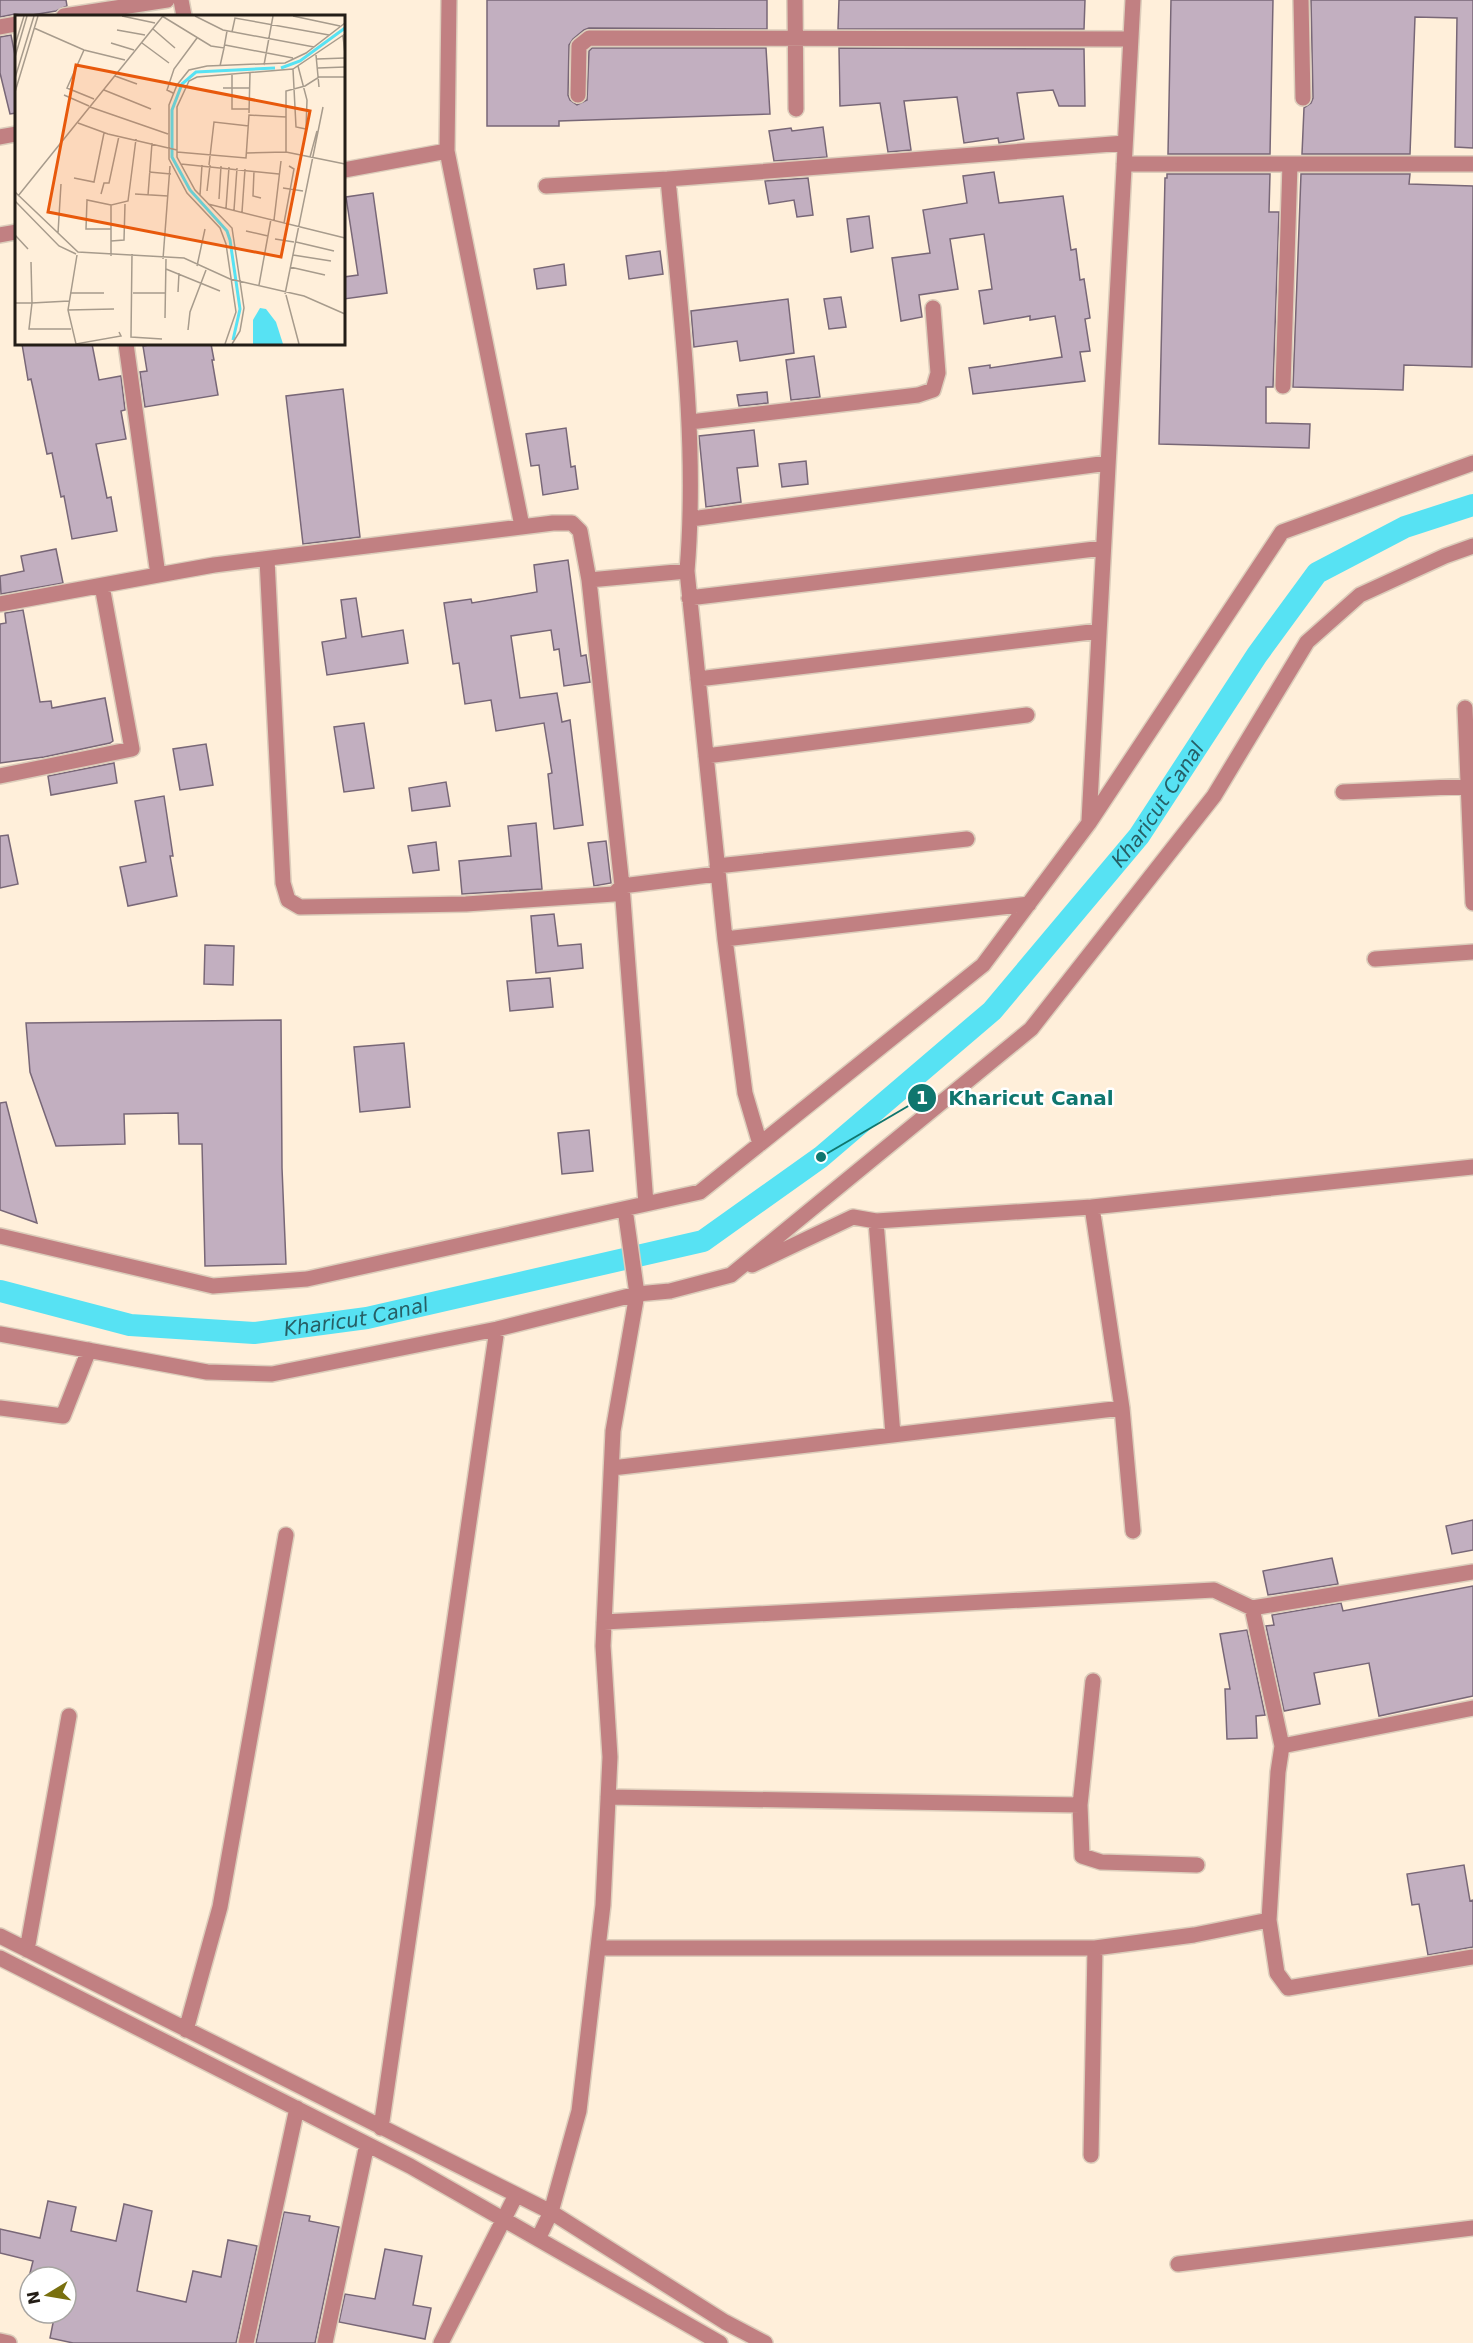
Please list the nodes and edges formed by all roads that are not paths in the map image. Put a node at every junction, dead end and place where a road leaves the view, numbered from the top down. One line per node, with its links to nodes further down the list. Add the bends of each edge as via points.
1 (167, 0): 7 (street)
2 (181, 0): 8 (street)
3 (449, 0): 19 (street)
4 (795, 0): 11 (street)
5 (1133, 0): 12 (street)
6 (1301, 0): 14 (street)
7 (70, 15)
8 (184, 15)
9 (15, 24): 10 (street)
10 (0, 27)
11 (795, 38): 12 (street); 13 (street, via 589,38 579,46); 15 (street)
12 (1131, 39): 18 (street)
13 (578, 95)
14 (1303, 98)
15 (796, 109)
16 (15, 134): 17 (street)
17 (0, 137)
18 (1125, 143): 20 (street); 24 (street)
19 (447, 151): 23 (street); 35 (street)
20 (1124, 164): 21 (street); 33 (street)
21 (1290, 164): 22 (street); 30 (street)
22 (1473, 164)
23 (345, 170)
24 (668, 179): 25 (street); 31 (street)
25 (546, 186)
26 (15, 232): 27 (street)
27 (0, 235)
28 (933, 308): 31 (street, via 938,373 933,390)
29 (126, 345): 40 (street)
30 (1283, 386)
31 (690, 422): 34 (street)
32 (1473, 463): 53 (street, via 1282,532)
33 (1108, 464): 34 (street); 37 (street)
34 (691, 519): 39 (street)
35 (522, 526): 38 (street); 41 (street, via 572,522 580,531)
36 (1473, 546): 69 (street, via 1360,595 1307,642 1214,796 1031,1029)
37 (1103, 548): 43 (street); 45 (street)
38 (267, 559): 40 (street); 56 (street, via 283,883 288,900 300,907 466,904 614,894)
39 (687, 571): 41 (street); 43 (street)
40 (158, 575): 42 (street)
41 (589, 580): 56 (street)
42 (102, 586): 44 (street); 50 (street, via 132,749)
43 (689, 598): 46 (street)
44 (0, 604)
45 (1099, 631): 46 (street); 53 (street)
46 (698, 679): 49 (street)
47 (1465, 708): 51 (street)
48 (1027, 715): 49 (street)
49 (706, 756): 55 (street)
50 (0, 776)
51 (1470, 786): 52 (street); 58 (street)
52 (1343, 792)
53 (1089, 823): 57 (street)
54 (967, 839): 55 (street)
55 (717, 870): 56 (street); 59 (street)
56 (622, 886): 64 (street)
57 (1029, 903): 59 (street); 62 (street, via 983,965)
58 (1473, 903)
59 (725, 939): 62 (street, via 745,1093)
60 (1473, 952): 61 (street)
61 (1375, 959)
62 (760, 1144): 64 (street, via 700,1192)
63 (1473, 1167): 65 (street)
64 (646, 1204): 66 (street)
65 (1092, 1207): 67 (street); 75 (street)
66 (626, 1211): 68 (street, via 307,1279 213,1286); 70 (street)
67 (876, 1221): 69 (street, via 853,1217); 76 (street)
68 (0, 1236)
69 (731, 1275): 70 (street, via 670,1291)
70 (637, 1291): 71 (street); 77 (street, via 614,1431)
71 (497, 1329): 73 (street, via 272,1374 207,1372); 99 (street)
72 (0, 1334): 73 (street)
73 (89, 1350): 74 (street, via 63,1416)
74 (0, 1408)
75 (1122, 1408): 76 (street); 78 (street)
76 (893, 1435): 77 (street)
77 (612, 1468): 82 (street)
78 (1133, 1531)
79 (286, 1535): 97 (street, via 220,1907)
80 (1473, 1572): 81 (street)
81 (1251, 1608): 82 (street, via 1214,1590); 86 (street)
82 (604, 1622): 87 (street)
83 (1093, 1681): 88 (street)
84 (1473, 1708): 86 (street)
85 (69, 1716): 94 (street)
86 (1282, 1746): 90 (street)
87 (608, 1797): 88 (street); 92 (street)
88 (1080, 1805): 89 (street, via 1082,1856 1101,1862)
89 (1197, 1865)
90 (1269, 1920): 93 (street); 96 (street, via 1277,1973 1287,1988)
91 (0, 1936): 94 (street)
92 (598, 1948): 93 (street); 103 (street, via 579,2111)
93 (1095, 1948): 101 (street)
94 (27, 1950): 97 (street)
95 (0, 1958): 98 (street)
96 (1473, 1958)
97 (186, 2030): 99 (street)
98 (297, 2109): 100 (street); 110 (street)
99 (381, 2128): 102 (street)
100 (367, 2144): 104 (street); 111 (street)
101 (1091, 2155)
102 (516, 2195): 103 (street); 104 (street)
103 (551, 2212): 106 (street); 114 (street)
104 (504, 2219): 106 (street); 112 (street)
105 (1473, 2228): 107 (street)
106 (538, 2239): 113 (street)
107 (1178, 2264)
108 (0, 2341): 109 (street)
109 (9, 2343)
110 (246, 2343)
111 (325, 2343)
112 (441, 2343)
113 (720, 2343)
114 (765, 2343)

